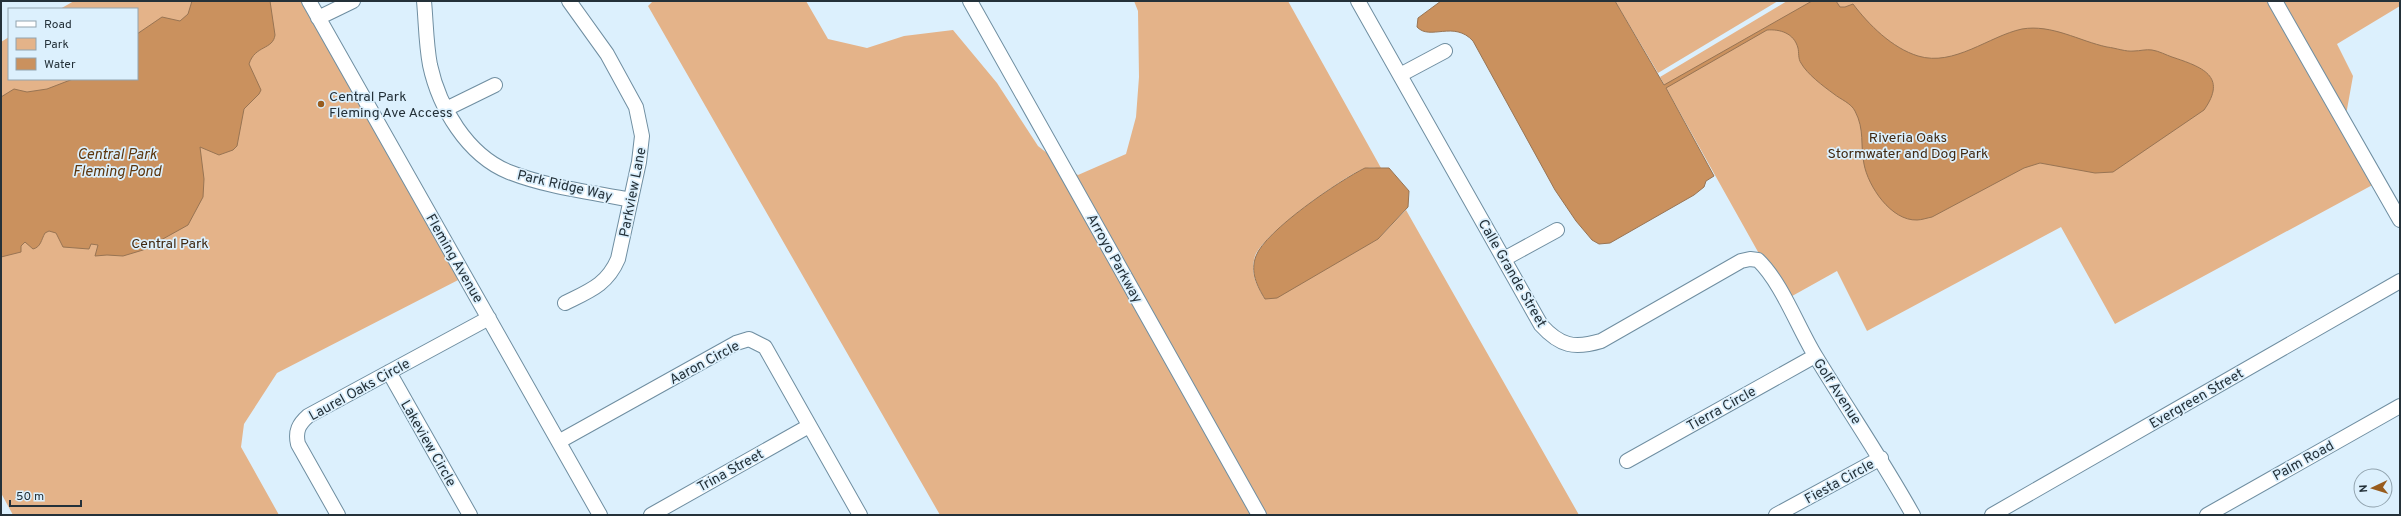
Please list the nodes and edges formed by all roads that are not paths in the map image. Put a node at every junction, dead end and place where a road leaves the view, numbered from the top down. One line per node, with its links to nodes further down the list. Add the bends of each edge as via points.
1 (309, 1): 8 (street, Fleming Avenue)
2 (353, 1): 8 (street)
3 (424, 1): 12 (street, Park Ridge Way, via 430,64)
4 (569, 1): 13 (street, Parkview Lane, via 607,54 636,107 642,136)
5 (970, 1): 33 (street, Arroyo Parkway)
6 (2274, 1): 14 (street)
7 (1363, 3): 10 (street, Calle Grande Street)
8 (318, 18): 20 (street, Fleming Avenue)
9 (1445, 51): 10 (street)
10 (1400, 75): 16 (street, Calle Grande Street)
11 (495, 85): 12 (street)
12 (446, 109): 13 (street, Park Ridge Way, via 476,150 508,171 545,183)
13 (631, 200): 19 (street, Parkview Lane, via 618,259 612,273 598,286)
14 (2400, 220)
15 (1557, 230): 16 (street)
16 (1504, 259): 17 (street, Calle Grande Street, via 1545,330 1553,338 1567,344 1584,346 1600,341 1741,261 1750,258)
17 (1764, 265): 21 (street, Golf Avenue)
18 (2400, 282): 36 (street, Evergreen Street)
19 (565, 303)
20 (489, 318): 22 (street, Laurel Oaks Circle); 25 (street, Fleming Avenue)
21 (1815, 356): 26 (street, Golf Avenue); 27 (street, Tierra Circle)
22 (389, 372): 28 (street, Laurel Oaks Circle, via 308,416 300,424 296,436 298,444); 29 (street, Lakeview Circle)
23 (2400, 406): 37 (street, Palm Road)
24 (809, 426): 25 (street, Aaron Circle, via 765,347 749,339 736,342); 31 (street, Trina Street); 32 (street, Aaron Circle)
25 (560, 441): 30 (street, Fleming Avenue)
26 (1881, 458): 34 (street, Fiesta Circle); 35 (street, Golf Avenue)
27 (1628, 461)
28 (338, 515)
29 (470, 515)
30 (600, 515)
31 (651, 515)
32 (860, 515)
33 (1259, 515)
34 (1776, 515)
35 (1913, 515)
36 (1992, 515)
37 (2207, 515)

